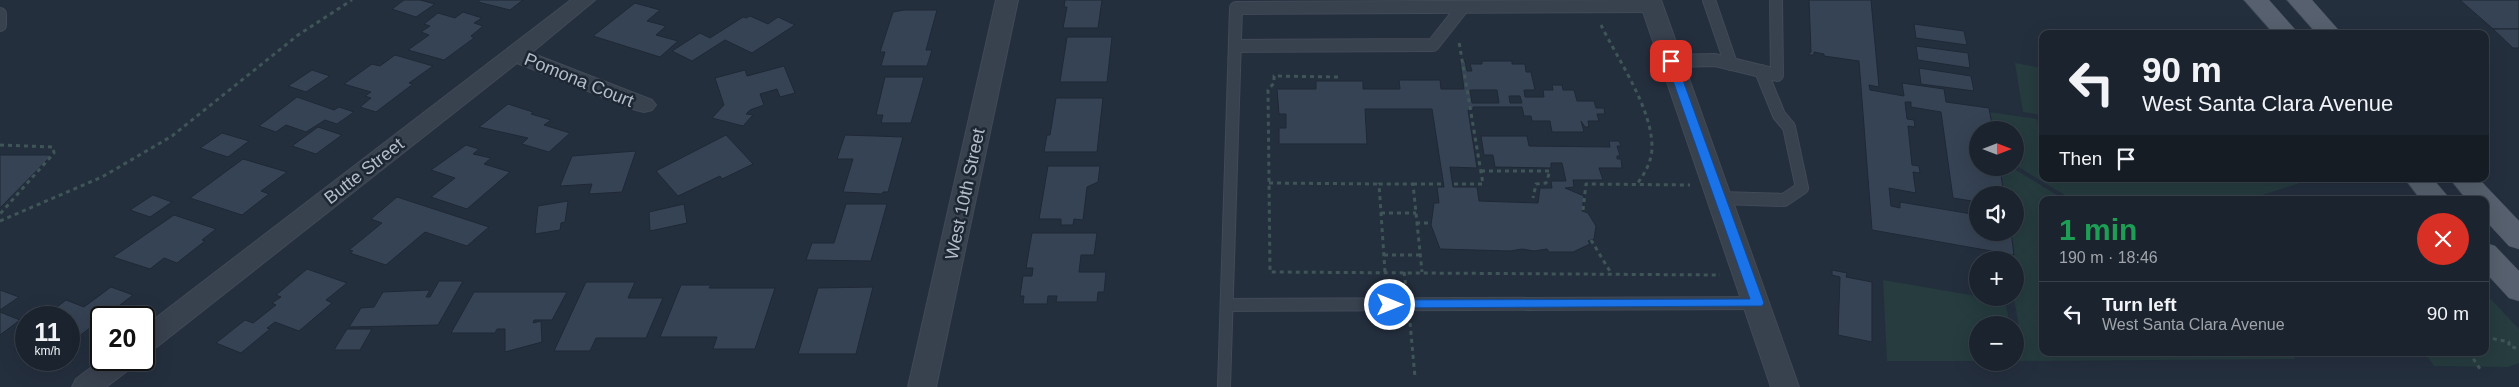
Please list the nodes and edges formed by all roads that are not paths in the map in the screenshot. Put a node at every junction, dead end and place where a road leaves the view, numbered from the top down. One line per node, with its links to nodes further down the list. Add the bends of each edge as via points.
1 (584, 0): 14 (street, Butte Street)
2 (1007, 0): 33 (street, West 10th Street)
3 (1709, 0): 16 (lane)
4 (1776, 0): 17 (lane, via 1777,75)
5 (2256, 0): 11 (main road)
6 (2298, 0): 12 (main road)
7 (1651, 3): 8 (lane); 15 (street)
8 (1463, 7): 13 (lane, via 1434,45); 13 (lane, via 1236,8)
9 (0, 14): 10 (lane)
10 (0, 26)
11 (2283, 30)
12 (2326, 30)
13 (1235, 46): 29 (lane)
14 (514, 54): 18 (street, Pomona Court); 30 (street, Butte Street)
15 (1671, 61): 16 (lane, via 1715,60); 23 (street)
16 (1731, 64): 17 (lane)
17 (1761, 71): 23 (lane, via 1779,115 1789,127 1802,188 1784,200)
18 (644, 105)
19 (2421, 182): 21 (main road)
20 (2467, 182): 22 (main road)
21 (2433, 196)
22 (2481, 196)
23 (1720, 198): 28 (street)
24 (2489, 203): 25 (main road)
25 (2502, 216)
26 (2489, 257): 27 (main road)
27 (2519, 290)
28 (1757, 303): 29 (lane); 35 (street)
29 (1227, 305): 34 (lane)
30 (155, 333)
31 (107, 371): 32 (street)
32 (86, 387)
33 (922, 387)
34 (1224, 387)
35 (1785, 387)

